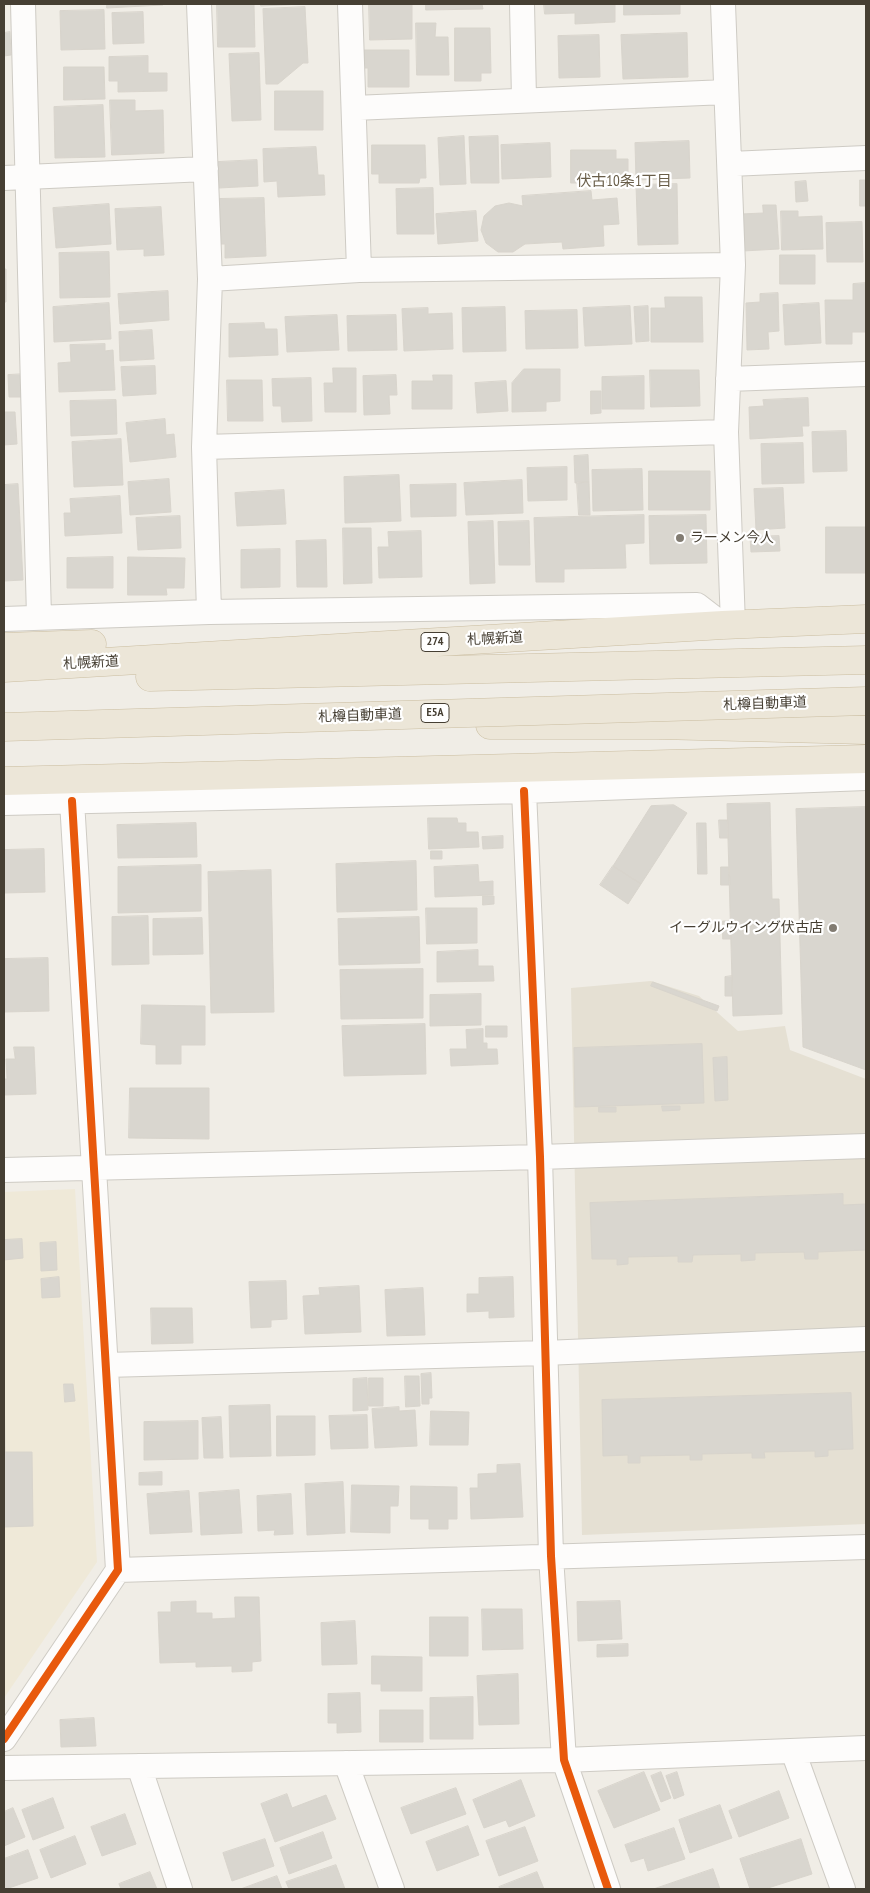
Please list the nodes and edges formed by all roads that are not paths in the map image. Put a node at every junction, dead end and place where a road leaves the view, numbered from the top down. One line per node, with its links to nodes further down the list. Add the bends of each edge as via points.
1 (23, 4): 12 (street)
2 (199, 4): 11 (street)
3 (350, 4): 8 (street)
4 (522, 4): 7 (street)
5 (723, 4): 6 (street)
6 (726, 92): 7 (street); 10 (street)
7 (524, 99): 8 (street)
8 (354, 108): 15 (street)
9 (866, 158): 10 (street)
10 (730, 164): 14 (street)
11 (206, 169): 12 (street); 16 (street)
12 (28, 177): 13 (street); 22 (street)
13 (4, 178)
14 (733, 264): 15 (street); 18 (street)
15 (359, 270): 16 (street)
16 (210, 279): 20 (street)
17 (866, 374): 18 (street)
18 (728, 378): 19 (street)
19 (726, 432): 20 (street); 25 (street)
20 (204, 447): 21 (street)
21 (209, 612): 22 (street); 25 (street, via 697,605)
22 (39, 617): 23 (street)
23 (4, 619)
24 (866, 619): 25 (highway, 札幌新道 / 274)
25 (728, 625): 26 (highway, 札幌新道 / 274)
26 (400, 644): 27 (highway, via 366,635); 29 (highway, 札幌新道 / 274)
27 (4, 647)
28 (866, 660): 30 (highway)
29 (4, 668)
30 (4, 681)
31 (866, 701): 32 (highway, 札樽自動車道 / E5A, bridge)
32 (4, 726): 33 (highway, via 657,725)
33 (866, 730)
34 (866, 759): 36 (highway)
35 (866, 778): 37 (street)
36 (4, 781)
37 (524, 791): 38 (street); 41 (street)
38 (72, 801): 39 (street); 42 (street)
39 (4, 804)
40 (866, 1146): 41 (street)
41 (540, 1157): 42 (street); 45 (street)
42 (94, 1167): 43 (street); 46 (street)
43 (4, 1170)
44 (866, 1339): 45 (street)
45 (545, 1353): 46 (street); 48 (street)
46 (106, 1365): 49 (street)
47 (866, 1547): 48 (street)
48 (551, 1556): 49 (street); 53 (street)
49 (118, 1570): 50 (street)
50 (4, 1739)
51 (866, 1748): 52 (street)
52 (793, 1751): 53 (street); 60 (street)
53 (564, 1760): 54 (street); 59 (street)
54 (346, 1763): 55 (street); 58 (street)
55 (139, 1766): 56 (street); 57 (street)
56 (4, 1768)
57 (180, 1889)
58 (392, 1889)
59 (608, 1889)
60 (843, 1889)

